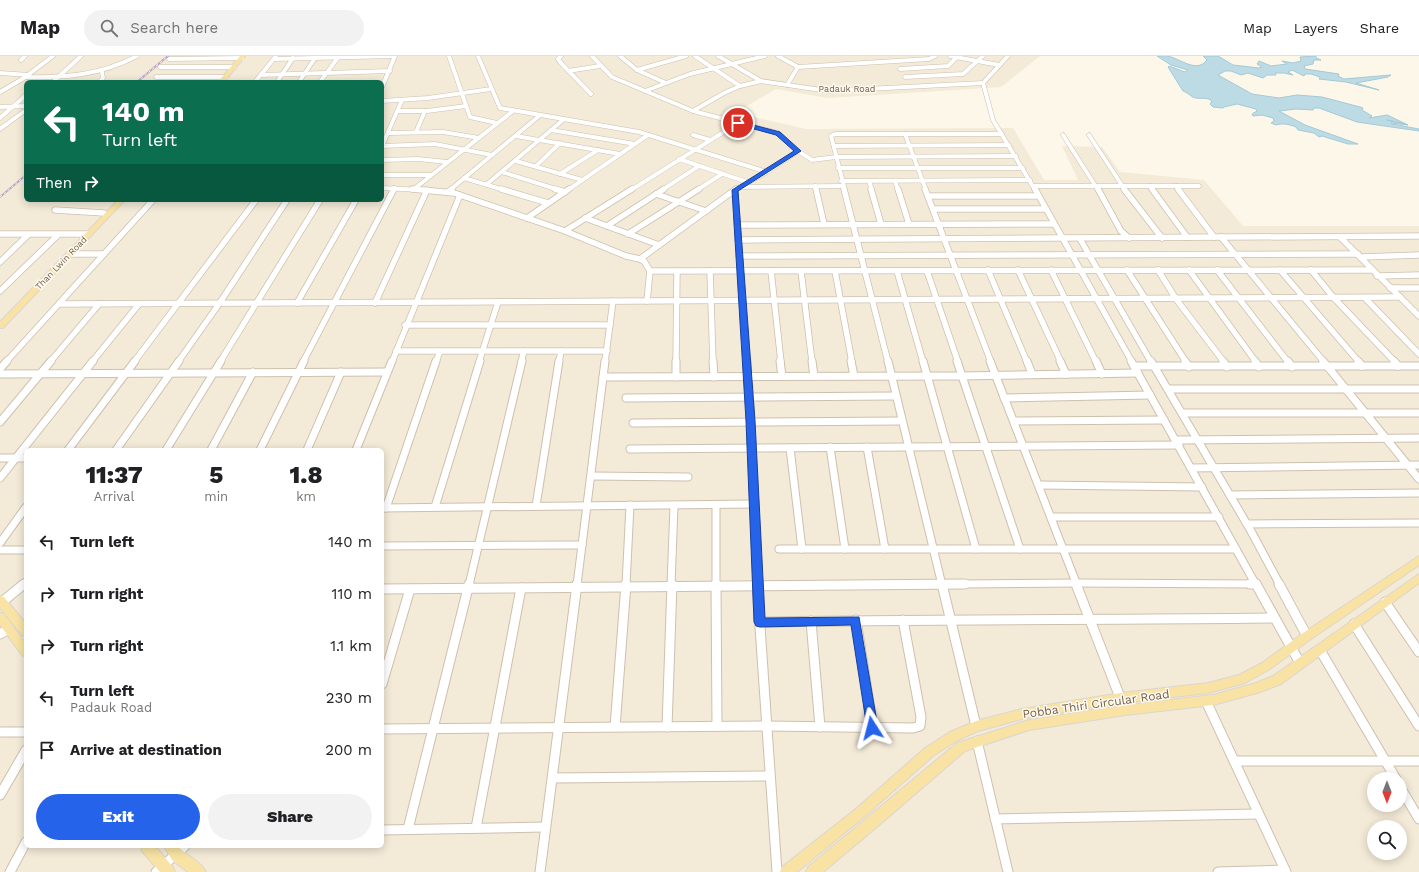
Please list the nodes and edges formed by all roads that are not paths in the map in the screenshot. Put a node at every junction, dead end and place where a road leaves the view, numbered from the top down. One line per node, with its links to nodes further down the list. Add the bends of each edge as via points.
1 (25, 56): 30 (street)
2 (52, 56): 50 (street)
3 (81, 56): 55 (street)
4 (137, 56): 44 (street, via 120,66)
5 (248, 56): 57 (main road)
6 (395, 56): 26 (street); 42 (street)
7 (449, 56): 75 (street)
8 (478, 56): 72 (street)
9 (561, 56): 43 (street, via 558,59)
10 (592, 56): 35 (street)
11 (620, 56): 41 (street)
12 (686, 56): 41 (street)
13 (695, 56): 39 (street)
14 (718, 56): 33 (street)
15 (766, 56): 33 (street)
16 (778, 56): 38 (street)
17 (891, 56): 31 (street)
18 (935, 56): 31 (street, via 929,59)
19 (950, 56): 27 (street)
20 (983, 56): 32 (street)
21 (1008, 56): 34 (street)
22 (171, 57): 23 (street); 36 (street, via 160,67)
23 (229, 57): 24 (street); 36 (street)
24 (243, 57): 37 (main road)
25 (275, 57): 28 (street); 49 (street)
26 (338, 57): 29 (street); 46 (street)
27 (957, 57): 32 (street); 40 (street, via 948,66)
28 (293, 58): 29 (street); 47 (street)
29 (315, 58): 48 (street)
30 (21, 60)
31 (894, 61): 38 (street); 40 (street)
32 (978, 62): 34 (street); 54 (street, via 960,75)
33 (732, 64): 39 (street); 65 (street)
34 (999, 65): 68 (street)
35 (600, 66): 43 (street); 73 (street, via 612,77)
36 (223, 67): 37 (street); 53 (street)
37 (234, 67): 57 (main road)
38 (798, 67): 69 (street)
39 (714, 68): 67 (street); 70 (street)
40 (900, 69): 54 (street)
41 (637, 70): 67 (street)
42 (390, 71): 46 (street); 66 (street)
43 (568, 71): 76 (street)
44 (102, 72): 51 (street); 59 (street, via 104,78)
45 (0, 73): 50 (street)
46 (326, 73): 48 (street); 64 (street)
47 (282, 74): 48 (street); 49 (street); 62 (street)
48 (305, 74): 63 (street)
49 (261, 75): 61 (street)
50 (27, 76): 55 (street); 74 (street)
51 (79, 77): 55 (street); 58 (street)
52 (156, 77): 56 (street)
53 (214, 77): 56 (street); 57 (street); 60 (street)
54 (905, 77): 71 (street)
55 (56, 78)
56 (182, 78)
57 (226, 79)
58 (76, 80)
59 (102, 80)
60 (212, 80)
61 (257, 80)
62 (278, 80)
63 (300, 80)
64 (321, 80)
65 (761, 81): 69 (street, Padauk Road); 70 (street, Padauk Road)
66 (384, 83)
67 (666, 83): 73 (street)
68 (983, 83): 71 (street, Padauk Road); 99 (street, via 993,120)
69 (787, 85): 71 (street, Padauk Road, via 828,91)
70 (740, 86): 88 (street, Padauk Road, via 724,92)
71 (912, 87)
72 (491, 90): 75 (street); 87 (street, via 500,108)
73 (645, 91): 88 (street)
74 (0, 92)
75 (461, 94): 79 (street); 82 (street)
76 (591, 94)
77 (24, 96): 80 (street, via 15,102)
78 (384, 100): 79 (street)
79 (402, 100): 85 (street)
80 (14, 106): 81 (street); 83 (street); 90 (street)
81 (24, 106)
82 (466, 106): 86 (street); 92 (street, via 470,117)
83 (0, 107)
84 (24, 111): 94 (street)
85 (398, 111): 86 (street); 97 (street)
86 (425, 111): 96 (street)
87 (513, 111): 89 (street); 92 (street)
88 (693, 111): 93 (street)
89 (539, 116): 91 (street); 104 (street)
90 (0, 118)
91 (562, 120): 95 (street); 100 (street)
92 (497, 123): 105 (street)
93 (738, 123): 107 (street); 118 (street, via 778,133)
94 (0, 129)
95 (551, 130): 106 (street); 110 (street)
96 (416, 132): 97 (street); 105 (street, via 443,132)
97 (388, 133): 108 (street)
98 (905, 134): 99 (street); 113 (street, via 832,134); 114 (street)
99 (1002, 134): 111 (street)
100 (648, 135): 110 (street); 115 (street)
101 (693, 135): 107 (street)
102 (1063, 135): 150 (street)
103 (1089, 135): 151 (street)
104 (516, 136): 106 (street); 120 (street)
105 (479, 138): 116 (street)
106 (539, 140): 109 (street); 126 (street)
107 (710, 140): 115 (street)
108 (384, 142)
109 (560, 143): 117 (street); 128 (street)
110 (635, 144): 119 (street)
111 (1009, 145): 114 (street); 121 (street)
112 (384, 146): 116 (street, via 434,144)
113 (834, 146): 114 (street); 122 (street)
114 (909, 146): 123 (street)
115 (695, 149): 124 (street); 134 (street)
116 (464, 150): 120 (street); 127 (street)
117 (598, 150): 119 (street); 135 (street)
118 (798, 151): 122 (street, via 812,160); 134 (street)
119 (620, 154): 140 (street)
120 (492, 155): 139 (street)
121 (1016, 156): 123 (street); 132 (street)
122 (836, 157): 123 (street); 130 (street)
123 (913, 157): 131 (street)
124 (679, 159): 129 (street); 181 (street)
125 (384, 160): 127 (street, via 418,159)
126 (516, 161): 128 (street); 133 (street)
127 (447, 162): 138 (street)
128 (536, 166): 135 (street)
129 (699, 166): 136 (street); 162 (street)
130 (838, 168): 131 (street); 145 (street)
131 (917, 168): 132 (street); 143 (street)
132 (1022, 168): 146 (street)
133 (502, 172): 147 (street); 161 (street)
134 (767, 172): 144 (street)
135 (560, 174): 140 (street)
136 (722, 174): 144 (street); 173 (street)
137 (384, 175): 138 (street)
138 (431, 175): 157 (street)
139 (464, 178): 147 (street); 160 (street)
140 (582, 180): 161 (street)
141 (869, 181): 142 (street); 145 (street); 184 (street)
142 (895, 181): 143 (street); 185 (street)
143 (922, 181): 146 (street); 164 (street)
144 (747, 182): 148 (street)
145 (842, 183): 149 (street); 183 (street)
146 (1031, 183): 150 (street); 165 (street)
147 (487, 184): 174 (street)
148 (740, 186): 149 (street); 159 (street)
149 (815, 186): 182 (street)
150 (1096, 186): 151 (street); 202 (street, via 1121,231)
151 (1122, 186): 152 (street); 203 (street)
152 (1150, 186): 153 (street); 197 (street)
153 (1176, 186): 154 (street); 198 (street)
154 (1199, 186)
155 (384, 188): 156 (street)
156 (395, 188): 157 (street); 280 (street)
157 (414, 189): 158 (street)
158 (427, 190): 160 (street); 281 (street)
159 (735, 190): 178 (street); 188 (street)
160 (448, 192): 163 (street)
161 (565, 192): 174 (street)
162 (656, 194): 173 (street); 189 (street)
163 (460, 195): 180 (street); 276 (street)
164 (928, 196): 165 (street); 176 (street)
165 (1038, 196): 177 (street)
166 (114, 202): 179 (main road, Than Lwin Road)
167 (120, 202): 193 (main road, Than Lwin Road)
168 (151, 202): 210 (street)
169 (255, 202): 285 (street)
170 (286, 202): 286 (street)
171 (319, 202): 278 (street)
172 (355, 202): 279 (street)
173 (677, 202): 178 (street); 194 (street)
174 (548, 203): 180 (street)
175 (55, 210): 179 (street)
176 (933, 210): 177 (street); 186 (street)
177 (1046, 210): 187 (street)
178 (706, 211): 208 (street)
179 (104, 213): 193 (main road, Than Lwin Road)
180 (528, 218): 190 (street)
181 (585, 218): 189 (street); 190 (street)
182 (824, 224): 183 (street); 188 (street)
183 (854, 224): 184 (street); 207 (street)
184 (881, 224): 185 (street)
185 (909, 224): 186 (street)
186 (938, 224): 187 (street); 201 (street)
187 (1054, 224): 204 (street)
188 (737, 225): 206 (street)
189 (607, 226): 194 (street)
190 (565, 231): 219 (street, via 626,256)
191 (0, 234): 195 (street)
192 (58, 234): 193 (street); 195 (street); 249 (street)
193 (86, 234): 209 (main road, Than Lwin Road); 288 (main road, Than Lwin Road)
194 (628, 234): 208 (street)
195 (28, 235): 220 (street)
196 (1419, 236): 200 (street)
197 (1187, 237): 198 (street); 203 (street)
198 (1214, 237): 199 (street)
199 (1221, 237): 200 (street); 214 (street)
200 (1340, 237): 216 (street)
201 (944, 238): 204 (street); 207 (street); 211 (street)
202 (1129, 238): 203 (street); 205 (street)
203 (1162, 238)
204 (1062, 239): 205 (street); 212 (street)
205 (1080, 239): 213 (street)
206 (738, 240): 207 (street); 218 (street)
207 (857, 240): 215 (street)
208 (658, 245): 219 (street)
209 (69, 254): 210 (street); 291 (main road, Than Lwin Road)
210 (104, 254): 282 (street)
211 (950, 254): 212 (street); 215 (street); 221 (street)
212 (1071, 254): 213 (street); 244 (street)
213 (1088, 254): 214 (street); 225 (street)
214 (1235, 254): 216 (street); 230 (street)
215 (860, 255): 218 (street); 241 (street)
216 (1360, 255): 217 (street); 233 (street)
217 (1419, 255)
218 (739, 256): 237 (street)
219 (640, 259): 234 (street)
220 (0, 262)
221 (955, 270): 222 (street); 243 (street); 270 (street)
222 (988, 270): 223 (street); 258 (street)
223 (1018, 270): 224 (street); 259 (street)
224 (1051, 270): 244 (street); 260 (street)
225 (1099, 270): 226 (street); 244 (street); 262 (street)
226 (1127, 270): 227 (street); 263 (street)
227 (1158, 270): 228 (street); 251 (street)
228 (1188, 270): 229 (street); 252 (street)
229 (1217, 270): 230 (street); 253 (street)
230 (1247, 270): 231 (street); 254 (street)
231 (1280, 270): 232 (street); 255 (street)
232 (1311, 270): 233 (street); 256 (street)
233 (1371, 270): 245 (street)
234 (650, 271): 235 (street); 272 (street)
235 (677, 271): 236 (street); 273 (street)
236 (710, 271): 237 (street); 274 (street)
237 (740, 271): 238 (street); 275 (street)
238 (771, 271): 239 (street); 264 (street)
239 (801, 271): 240 (street); 265 (street)
240 (835, 271): 241 (street); 266 (street)
241 (864, 271): 242 (street); 267 (street)
242 (897, 271): 243 (street); 268 (street)
243 (927, 271): 269 (street)
244 (1080, 271): 261 (street)
245 (1377, 276): 246 (street); 247 (street)
246 (1419, 276)
247 (1390, 288): 248 (street); 250 (street)
248 (1419, 288)
249 (0, 291)
250 (1400, 297): 257 (street); 287 (street)
251 (1176, 298): 252 (street); 263 (street); 307 (street)
252 (1209, 298): 253 (street); 308 (street)
253 (1240, 298): 254 (street); 309 (street)
254 (1270, 298): 255 (street); 301 (street)
255 (1303, 298): 256 (street); 302 (street)
256 (1334, 298): 257 (street); 303 (street)
257 (1365, 298): 299 (street)
258 (999, 299): 259 (street); 270 (street); 322 (street)
259 (1033, 299): 260 (street); 323 (street)
260 (1065, 299): 261 (street); 324 (street)
261 (1096, 299): 262 (street); 300 (street)
262 (1114, 299): 263 (street); 305 (street)
263 (1145, 299): 306 (street)
264 (774, 300): 265 (street); 275 (street); 328 (street)
265 (805, 300): 266 (street); 329 (street)
266 (840, 300): 267 (street); 330 (street)
267 (871, 300): 268 (street); 331 (street)
268 (904, 300): 269 (street); 325 (street)
269 (936, 300): 270 (street); 332 (street)
270 (966, 300): 326 (street)
271 (613, 301): 272 (street); 277 (street); 290 (street)
272 (647, 301): 273 (street)
273 (677, 301): 274 (street); 334 (street)
274 (711, 301): 275 (street); 335 (street)
275 (743, 301): 327 (street)
276 (416, 302): 277 (street); 281 (street); 292 (street)
277 (498, 302): 289 (street)
278 (258, 303): 279 (street); 286 (street); 311 (street)
279 (297, 303): 280 (street)
280 (336, 303): 281 (street); 313 (street)
281 (375, 303)
282 (59, 304): 283 (street); 310 (street)
283 (99, 304): 284 (street); 321 (street)
284 (139, 304): 285 (street); 316 (street)
285 (179, 304): 286 (street); 317 (street)
286 (220, 304): 318 (street)
287 (1419, 316)
288 (0, 318)
289 (490, 325): 290 (street); 292 (street); 293 (street)
290 (610, 325): 298 (street)
291 (0, 326)
292 (405, 326): 294 (street)
293 (482, 350): 295 (street); 296 (street); 394 (street)
294 (396, 351): 295 (street); 315 (street)
295 (440, 351): 396 (street)
296 (524, 351): 297 (street); 395 (street)
297 (561, 351): 298 (street); 392 (street)
298 (607, 351): 333 (street)
299 (1419, 354)
300 (1134, 366): 305 (street); 319 (street)
301 (1327, 366): 302 (street); 309 (street); 336 (street)
302 (1362, 366): 303 (street)
303 (1398, 366): 304 (street)
304 (1419, 366)
305 (1155, 367): 306 (street); 338 (street)
306 (1189, 367): 307 (street)
307 (1227, 367): 308 (street)
308 (1259, 367): 309 (street)
309 (1292, 367)
310 (0, 369)
311 (215, 372): 312 (street); 318 (street); 364 (street)
312 (252, 372): 313 (street); 365 (street)
313 (298, 372): 314 (street); 366 (street)
314 (341, 372): 315 (street); 367 (street)
315 (387, 372): 368 (street)
316 (83, 373): 317 (street); 321 (street); 374 (street)
317 (127, 373): 318 (street); 362 (street)
318 (169, 373): 363 (street)
319 (1138, 373): 324 (street); 339 (street)
320 (0, 374): 321 (street)
321 (40, 374): 351 (street)
322 (1032, 374): 323 (street); 326 (street)
323 (1066, 374): 324 (street)
324 (1102, 374)
325 (925, 375): 331 (street); 332 (street); 361 (street)
326 (996, 375): 332 (street); 343 (street)
327 (748, 376): 328 (street); 335 (street); 341 (street)
328 (782, 376): 329 (street)
329 (814, 376): 330 (street)
330 (854, 376): 331 (street)
331 (891, 376): 340 (street)
332 (962, 376): 371 (street)
333 (603, 377): 334 (street); 380 (street)
334 (676, 377): 335 (street)
335 (714, 377)
336 (1345, 388): 337 (street); 338 (street); 346 (street)
337 (1419, 388)
338 (1168, 390): 345 (street)
339 (1150, 395): 343 (street); 347 (street)
340 (895, 396): 341 (street); 349 (street)
341 (749, 397): 342 (street); 348 (street)
342 (626, 398)
343 (1004, 398): 350 (street)
344 (1419, 413): 346 (street)
345 (1182, 414): 346 (street); 355 (street)
346 (1365, 414): 353 (street)
347 (1164, 420): 350 (street); 356 (street)
348 (751, 421): 349 (street); 352 (street); 369 (street)
349 (901, 421): 360 (street)
350 (1014, 421): 357 (street)
351 (0, 422)
352 (633, 423)
353 (1386, 438): 354 (street); 355 (street); 376 (street)
354 (1419, 438)
355 (1198, 440): 356 (street); 379 (street)
356 (1177, 442): 357 (street); 378 (street)
357 (1023, 446): 371 (street); 384 (street)
358 (830, 447): 359 (street); 370 (street); 407 (street)
359 (867, 447): 360 (street); 408 (street)
360 (909, 447): 361 (street); 409 (street)
361 (947, 447): 371 (street); 410 (street)
362 (70, 448)
363 (117, 448)
364 (167, 448)
365 (212, 448)
366 (261, 448)
367 (308, 448)
368 (357, 448)
369 (751, 448): 370 (street); 372 (street); 388 (street)
370 (790, 448): 406 (street)
371 (986, 448): 411 (street)
372 (630, 449)
373 (0, 458): 374 (street)
374 (16, 458): 375 (street); 382 (street)
375 (24, 458)
376 (1408, 465): 377 (street); 379 (street); 383 (street)
377 (1419, 465)
378 (1191, 468): 379 (street); 385 (street)
379 (1214, 468): 387 (street)
380 (591, 476): 381 (street); 389 (street)
381 (688, 477)
382 (0, 478)
383 (1419, 478)
384 (1038, 485): 385 (street); 398 (street)
385 (1202, 487): 399 (street)
386 (1419, 493): 387 (street)
387 (1230, 495): 401 (street)
388 (754, 504): 391 (street); 424 (street)
389 (587, 505): 390 (street); 392 (street); 403 (street)
390 (630, 505): 393 (street); 425 (street)
391 (716, 505): 393 (street); 423 (street)
392 (536, 506): 395 (street)
393 (674, 506): 426 (street)
394 (435, 507): 395 (street); 396 (street)
395 (488, 507): 405 (street)
396 (384, 508)
397 (24, 510): 402 (street)
398 (1051, 517): 399 (street); 412 (street)
399 (1219, 517): 413 (street)
400 (1419, 523): 401 (street)
401 (1247, 524): 447 (street)
402 (0, 543)
403 (582, 545): 405 (street); 430 (street)
404 (384, 546): 405 (street)
405 (478, 546): 428 (street)
406 (802, 549): 407 (street); 416 (street)
407 (845, 549): 408 (street)
408 (885, 549): 409 (street)
409 (934, 549): 410 (street); 421 (street)
410 (976, 549): 411 (street)
411 (1020, 549): 412 (street)
412 (1063, 549): 413 (street); 419 (street)
413 (1236, 549): 422 (street)
414 (0, 550): 415 (street)
415 (24, 550)
416 (778, 550)
417 (1419, 560): 447 (main road, Pobba Thiri Circular Road)
418 (1418, 581): 435 (main road, Pobba Thiri Circular Road)
419 (1077, 583): 421 (street); 422 (street); 441 (street)
420 (24, 584): 432 (street)
421 (942, 584): 424 (street); 437 (street)
422 (1256, 584): 438 (street)
423 (716, 586): 424 (street); 426 (street); 457 (street)
424 (757, 586): 443 (street)
425 (626, 587): 426 (street); 430 (street); 461 (street)
426 (671, 587): 462 (street)
427 (410, 588): 428 (street); 431 (street); 453 (street)
428 (468, 588): 429 (street); 466 (street)
429 (521, 588): 430 (street); 467 (street)
430 (576, 588): 468 (street)
431 (384, 589)
432 (16, 592): 433 (street); 434 (street)
433 (24, 592)
434 (1, 601): 445 (main road)
435 (1385, 602): 444 (main road, Pobba Thiri Circular Road); 451 (street)
436 (0, 617): 446 (main road)
437 (950, 618): 440 (street); 441 (street); 459 (street)
438 (1274, 618): 441 (street); 448 (street)
439 (856, 620): 440 (street); 442 (street); 464 (street)
440 (903, 620): 464 (street, via 920,726)
441 (1091, 620): 454 (street)
442 (812, 621): 443 (street); 463 (street)
443 (760, 622): 458 (street)
444 (1354, 624): 450 (main road, Pobba Thiri Circular Road); 460 (street)
445 (24, 630)
446 (5, 632): 449 (main road)
447 (1307, 636): 448 (main road, Pobba Thiri Circular Road)
448 (1292, 649): 452 (street); 454 (main road, Pobba Thiri Circular Road, via 1241,679 1208,688)
449 (24, 650)
450 (1320, 650): 452 (main road, Pobba Thiri Circular Road); 474 (street)
451 (1419, 652)
452 (1300, 663): 455 (main road, Pobba Thiri Circular Road, via 1277,680)
453 (384, 677)
454 (1121, 698): 456 (street); 459 (main road, Pobba Thiri Circular Road, via 1022,714)
455 (1206, 701): 456 (main road, Pobba Thiri Circular Road); 473 (street)
456 (1124, 710): 471 (main road, Pobba Thiri Circular Road, via 1029,725)
457 (717, 726): 458 (street); 462 (street)
458 (766, 726): 463 (street); 477 (street)
459 (976, 726): 481 (main road, Pobba Thiri Circular Road, via 929,752)
460 (1419, 726)
461 (615, 727): 462 (street); 468 (street)
462 (667, 727)
463 (820, 727): 464 (street)
464 (872, 728)
465 (384, 729): 466 (street)
466 (433, 729): 467 (street); 488 (street)
467 (495, 729): 468 (street); 487 (street)
468 (558, 729): 478 (street)
469 (0, 732): 470 (street)
470 (24, 732)
471 (977, 740): 483 (street); 485 (main road, Pobba Thiri Circular Road, via 961,747)
472 (24, 753): 479 (street)
473 (1234, 761): 474 (street); 482 (street)
474 (1385, 761): 475 (street); 476 (street)
475 (1419, 761)
476 (1392, 772)
477 (769, 776): 478 (street); 498 (street)
478 (553, 778): 486 (street)
479 (0, 795)
480 (1407, 799): 484 (street)
481 (861, 812): 485 (main road); 499 (main road, Pobba Thiri Circular Road)
482 (1258, 814): 483 (street); 494 (street)
483 (995, 819): 501 (street)
484 (1419, 819)
485 (874, 822): 500 (main road, Pobba Thiri Circular Road)
486 (545, 827): 487 (street); 497 (street)
487 (476, 828): 488 (street)
488 (408, 829): 489 (street)
489 (384, 830)
490 (24, 846): 495 (street)
491 (148, 848): 493 (main road)
492 (177, 849): 493 (street); 496 (main road)
493 (164, 871)
494 (1285, 871): 502 (street)
495 (10, 872)
496 (198, 872)
497 (540, 872)
498 (777, 872)
499 (787, 872)
500 (813, 872)
501 (1008, 872)
502 (1218, 872)

